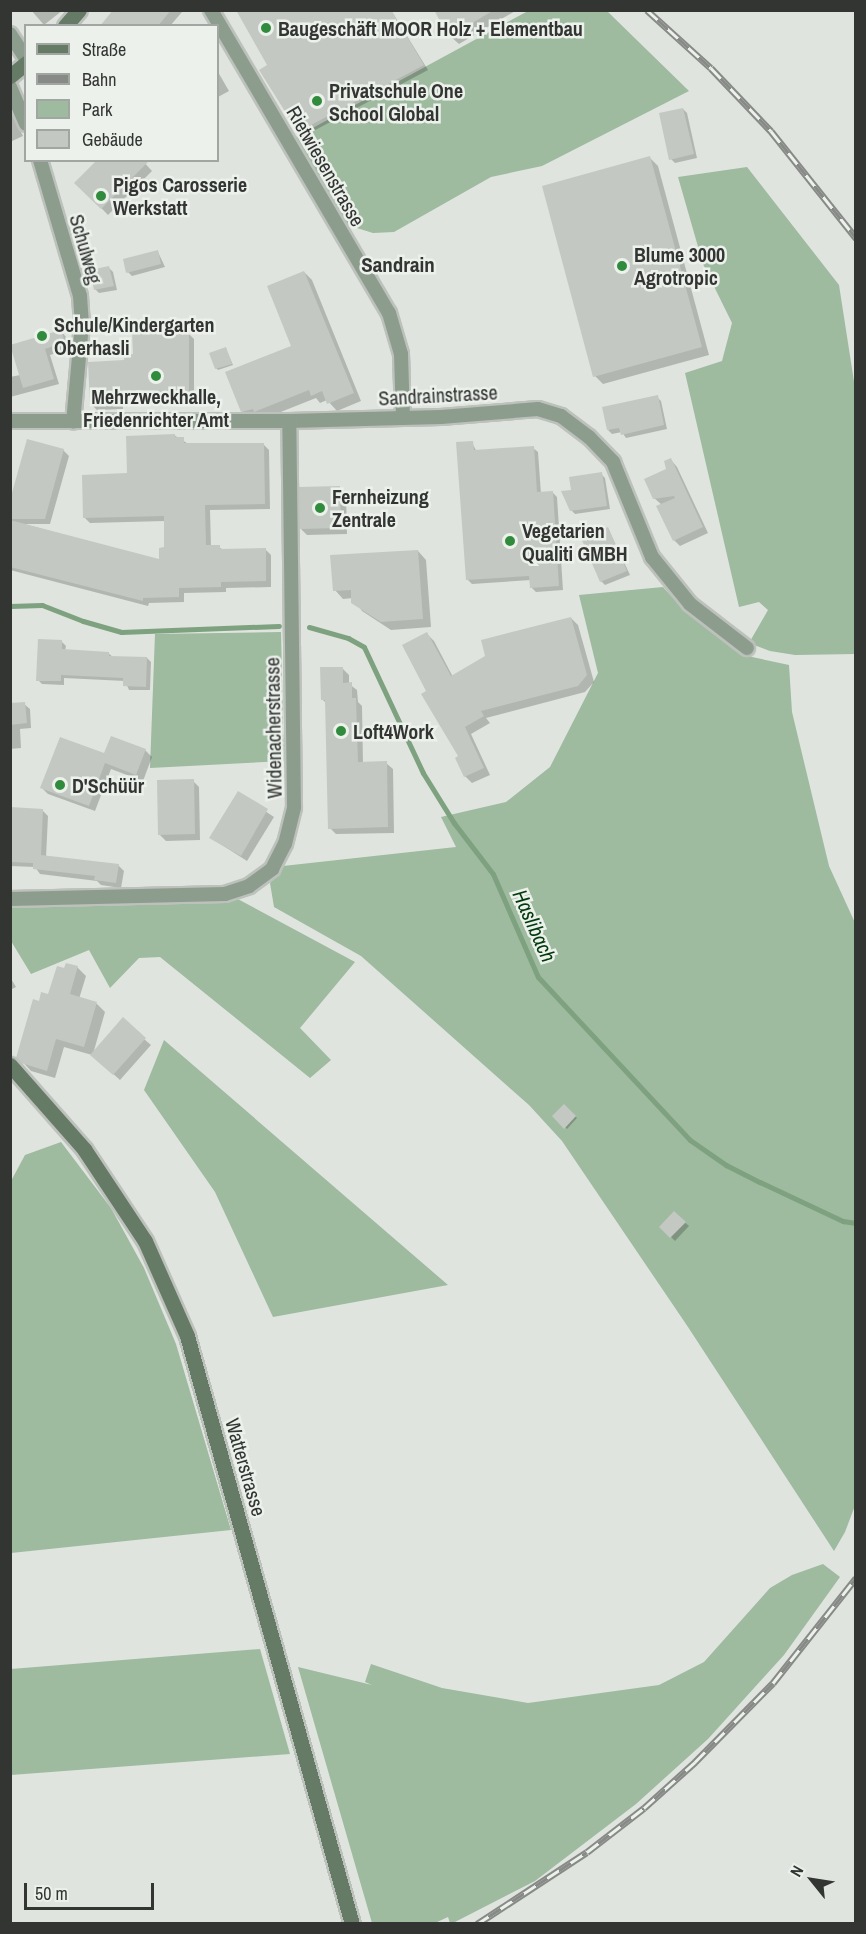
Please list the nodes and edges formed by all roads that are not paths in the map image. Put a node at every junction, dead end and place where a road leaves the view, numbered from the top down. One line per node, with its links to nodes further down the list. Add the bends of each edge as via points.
1 (79, 10): 3 (street)
2 (211, 10): 11 (street, Rietwiesenstrasse, via 388,313 401,354)
3 (67, 24)
4 (10, 34): 5 (street)
5 (24, 58)
6 (24, 63): 7 (street)
7 (10, 76)
8 (10, 87): 9 (street)
9 (24, 119)
10 (41, 162): 14 (street, Schulweg, via 80,297 82,324)
11 (403, 417): 13 (street, Sandrainstrasse); 15 (street, Sandrainstrasse, via 538,409 561,416 613,462 634,520 652,557 670,581 690,604)
12 (10, 421): 14 (street, Sandrainstrasse)
13 (289, 421): 14 (street, Sandrainstrasse); 16 (street, Widenacherstrasse, via 294,807 285,844 272,869 249,886 225,894)
14 (73, 422)
15 (747, 648)
16 (10, 899)
17 (10, 1065): 18 (street, Watterstrasse, via 84,1149 145,1241 188,1336)
18 (352, 1923)

